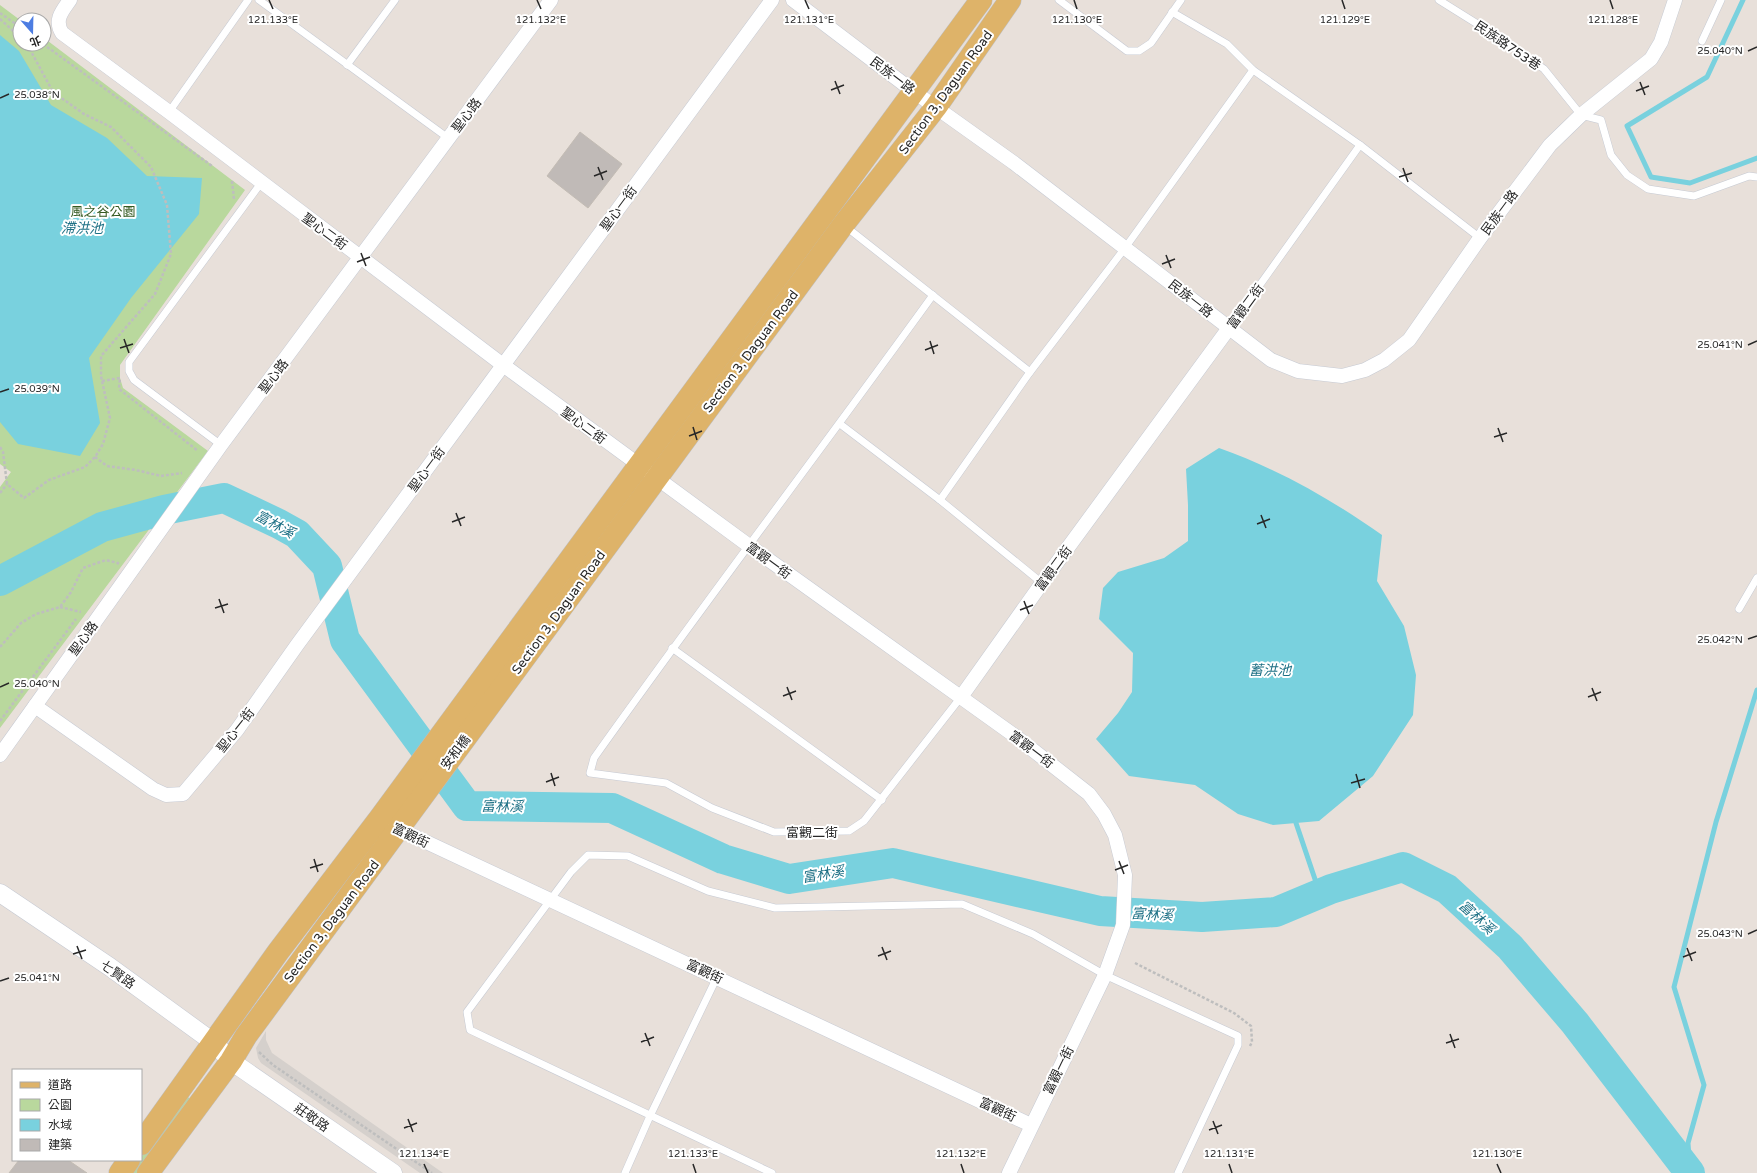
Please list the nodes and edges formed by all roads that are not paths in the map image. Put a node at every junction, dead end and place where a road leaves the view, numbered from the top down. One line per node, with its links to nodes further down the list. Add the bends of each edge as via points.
1 (70, 0): 21 (street, 聖心二街, via 58,20 58,27 62,33)
2 (248, 0): 21 (lane)
3 (259, 0): 17 (lane)
4 (394, 0): 17 (lane)
5 (551, 0): 23 (street, 聖心路)
6 (772, 0): 33 (street, 聖心一街)
7 (793, 0): 19 (street, 民族一路)
8 (980, 0): 19 (main road, Section 3, Daguan Road)
9 (1010, 0): 20 (main road, Section 3, Daguan Road)
10 (1059, 0): 15 (lane, via 1127,51 1139,51 1150,43)
11 (1180, 0): 15 (lane)
12 (1439, 0): 22 (lane, 民族路753巷, via 1544,69)
13 (1675, 0): 22 (street, 民族一路, via 1661,42 1651,58)
14 (1721, 0): 16 (lane)
15 (1172, 12): 18 (lane, via 1227,44)
16 (1702, 41)
17 (347, 65): 23 (lane)
18 (1253, 70): 24 (lane); 29 (lane)
19 (914, 91): 20 (street, 民族一路); 37 (main road, Section 3, Daguan Road)
20 (936, 107): 27 (main road, Section 3, Daguan Road); 29 (street, 民族一路)
21 (169, 112): 26 (street, 聖心二街)
22 (1581, 115): 25 (lane, via 1601,120 1611,155 1627,175 1648,189 1694,196 1748,176); 28 (street, 民族一路, via 1550,145)
23 (448, 138): 30 (street, 聖心路)
24 (1360, 145): 28 (lane); 32 (lane, 富觀二街)
25 (1757, 177)
26 (261, 183): 30 (street, 聖心二街); 36 (lane, via 129,362 129,371 134,380)
27 (844, 225): 31 (lane); 38 (main road, Section 3, Daguan Road)
28 (1480, 238): 32 (street, 民族一路, via 1409,340 1384,360 1365,370 1342,376 1298,371 1271,360)
29 (1125, 248): 32 (street, 民族一路); 34 (lane)
30 (362, 257): 33 (street, 聖心二街); 36 (street, 聖心路)
31 (933, 295): 34 (lane); 35 (lane, 富觀二街)
32 (1229, 328): 42 (street, 富觀二街)
33 (503, 365): 37 (street, 聖心二街); 46 (street, 聖心一街, via 296,645 237,730 184,794 166,795 153,789)
34 (1030, 372): 39 (lane)
35 (840, 424): 39 (lane); 40 (lane, 富觀二街)
36 (221, 445): 46 (street, 聖心路)
37 (638, 465): 38 (street, 富觀一街); 47 (main road, Section 3, Daguan Road)
38 (657, 478): 40 (street, 富觀一街); 48 (main road, Section 3, Daguan Road)
39 (940, 500): 42 (lane)
40 (748, 545): 44 (lane, 富觀二街); 45 (street, 富觀一街)
41 (1757, 578): 43 (lane)
42 (1042, 583): 45 (street, 富觀二街)
43 (1740, 609)
44 (672, 648): 52 (lane); 52 (lane, 富觀二街, via 594,758 590,773 666,783 712,808 774,832 849,832 864,821)
45 (961, 697): 52 (lane, 富觀二街); 57 (street, 富觀一街, via 1089,794 1104,814 1115,836 1125,875 1123,925)
46 (35, 706): 49 (street, 聖心路)
47 (455, 714): 50 (main road, 安和橋)
48 (478, 722): 51 (main road, 安和橋)
49 (0, 755)
50 (413, 772): 53 (main road, Section 3, Daguan Road)
51 (433, 782): 54 (main road, Section 3, Daguan Road)
52 (882, 800)
53 (380, 818): 54 (street, 富觀街); 59 (main road, Section 3, Daguan Road)
54 (399, 830): 56 (street, 富觀街); 60 (main road, Section 3, Daguan Road, via 246,1036)
55 (0, 893): 59 (street, 七賢路)
56 (550, 900): 57 (lane, via 571,872 588,855 628,856 708,891 775,908 962,904 1033,934); 58 (street, 富觀街); 61 (lane, via 467,1012 470,1030)
57 (1105, 975): 62 (street, 富觀一街); 71 (lane, via 1238,1036 1238,1046)
58 (717, 977): 61 (lane); 62 (street, 富觀街)
59 (213, 1042): 60 (street, 七賢路); 63 (main road, Section 3, Daguan Road)
60 (231, 1061): 66 (main road, Section 3, Daguan Road); 67 (street, 莊敬路)
61 (650, 1116): 68 (lane); 69 (lane)
62 (1031, 1125): 70 (street, 富觀一街)
63 (142, 1143)
64 (129, 1161): 65 (main road)
65 (120, 1173)
66 (148, 1173)
67 (393, 1173)
68 (625, 1173)
69 (772, 1173)
70 (1009, 1173)
71 (1178, 1173)

